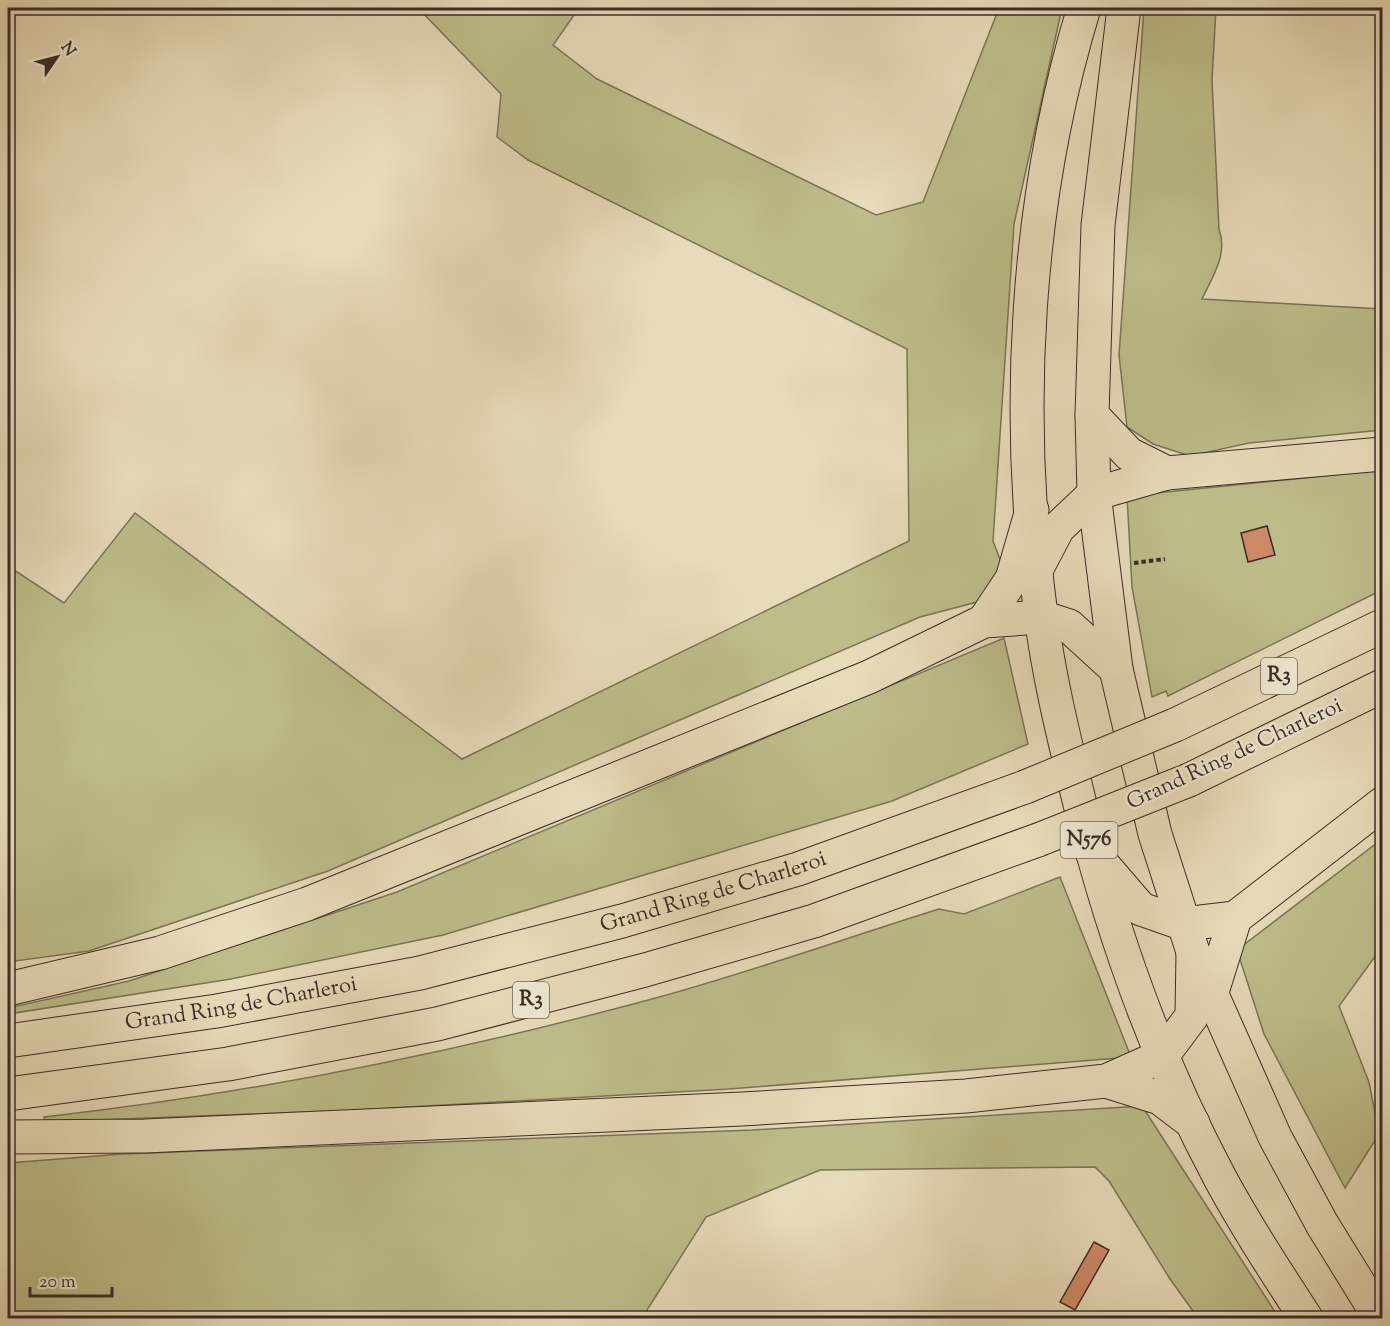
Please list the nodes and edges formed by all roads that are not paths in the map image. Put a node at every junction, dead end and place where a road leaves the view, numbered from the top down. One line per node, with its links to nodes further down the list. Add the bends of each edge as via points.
1 (1083, 8): 7 (main road, N576, via 1053,129 1036,237 1028,339)
2 (1124, 8): 3 (main road, via 1098,225)
3 (1092, 415): 5 (main road, via 1129,454); 6 (main road)
4 (1383, 454): 5 (main road)
5 (1167, 473): 6 (main road)
6 (1094, 495): 8 (main road, via 1058,528); 12 (main road)
7 (1032, 510): 8 (main road, N576); 10 (main road, via 1012,579)
8 (1036, 570): 9 (main road, N576)
9 (1041, 617): 10 (main road); 12 (main road, via 1069,626); 15 (main road, N576, via 1060,722)
10 (984, 621): 18 (main road, via 869,677 307,904 160,953)
11 (1383, 626): 20 (main road, Grand Ring de Charleroi / R3, bridge, via 1175,725 1025,787 798,869 622,921 420,972 217,1011)
12 (1116, 669): 17 (main road, via 1155,834)
13 (1383, 686): 23 (main road, Grand Ring de Charleroi / R3, bridge, via 1189,780 1038,840 814,921 437,1024 228,1064)
14 (1383, 804): 16 (main road)
15 (1092, 852): 17 (main road, via 1141,909); 21 (main road, N576, via 1110,916)
16 (1235, 918): 17 (main road); 19 (main road)
17 (1188, 938): 19 (main road); 21 (main road, via 1192,1016)
18 (8, 989)
19 (1211, 995): 27 (main road, via 1275,1137 1322,1224)
20 (8, 1041)
21 (1162, 1056): 22 (main road); 24 (main road, N576)
22 (1106, 1081): 24 (main road, via 1160,1098); 25 (main road, via 966,1096 753,1108 157,1135)
23 (8, 1094)
24 (1193, 1123): 26 (main road, N576, via 1252,1236)
25 (8, 1137)
26 (1306, 1318)
27 (1380, 1318)

